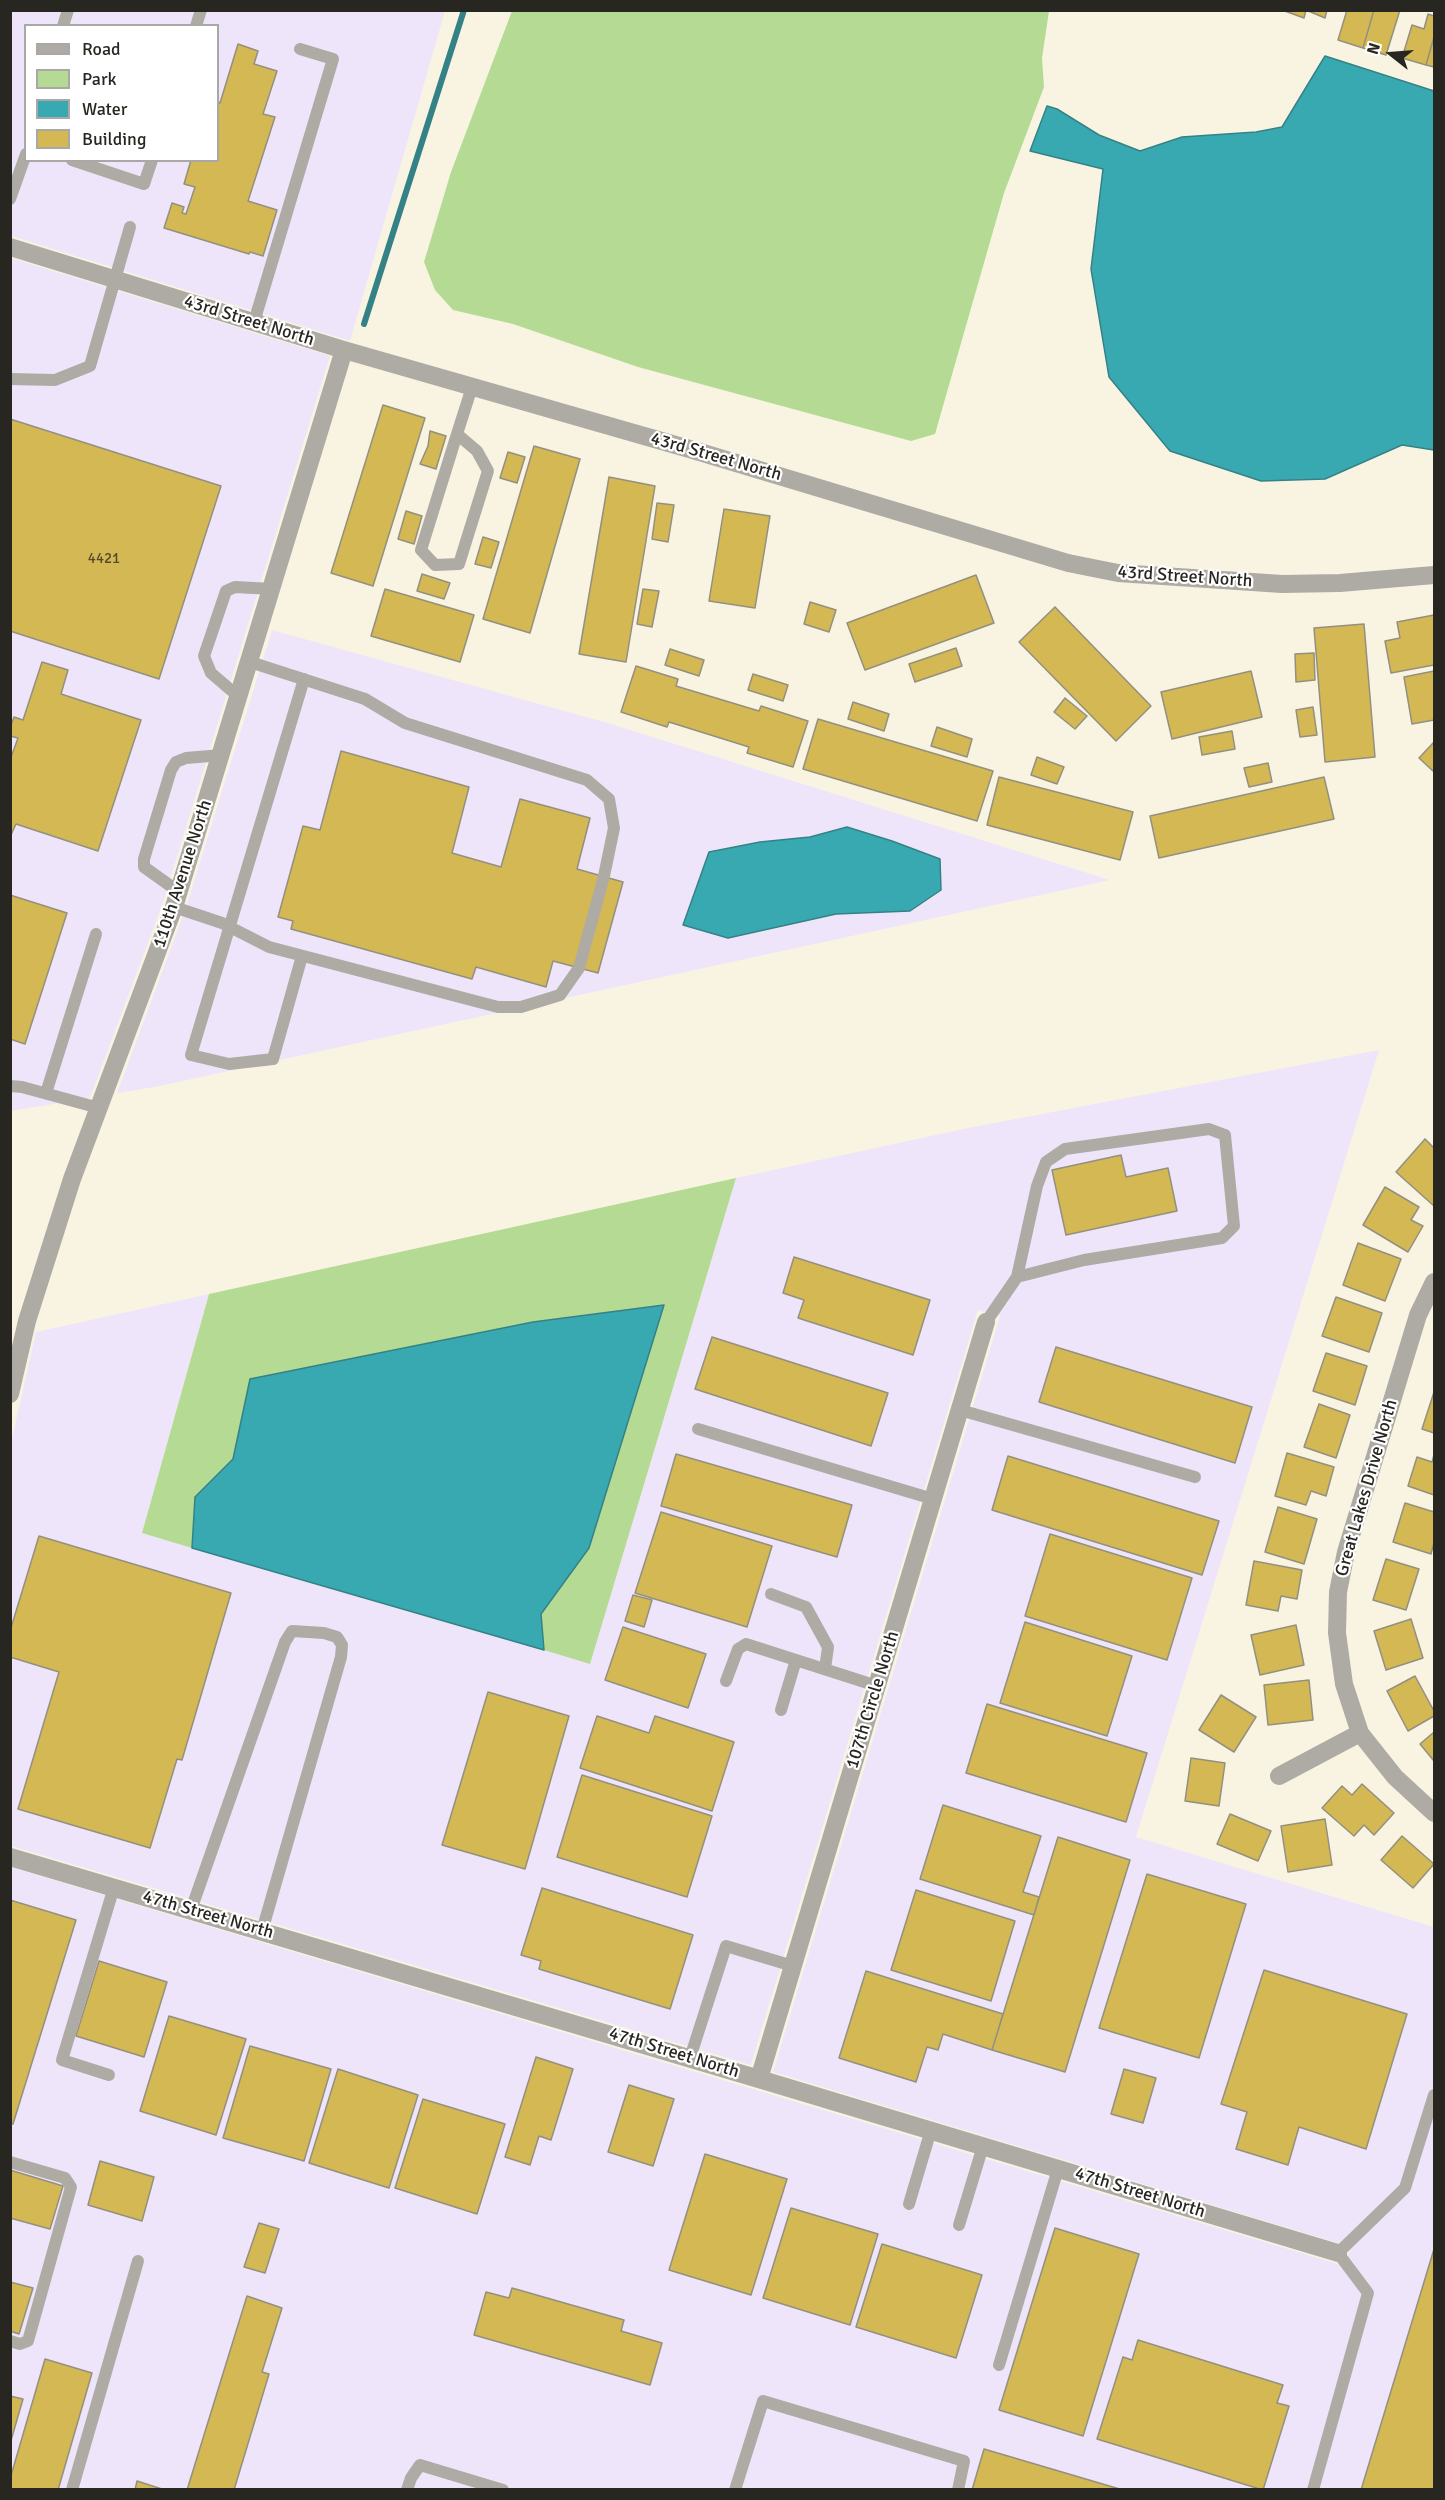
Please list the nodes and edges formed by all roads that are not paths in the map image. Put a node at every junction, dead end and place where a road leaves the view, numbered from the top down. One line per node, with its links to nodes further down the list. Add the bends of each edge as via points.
1 (300, 49): 9 (lane, via 333,60)
2 (24, 160): 5 (lane)
3 (78, 162): 4 (lane, via 144,184)
4 (151, 162)
5 (10, 200)
6 (130, 226): 8 (lane)
7 (10, 247): 8 (street, 43rd Street North)
8 (114, 279): 9 (street, 43rd Street North); 11 (lane, via 90,366 55,380)
9 (254, 322): 10 (street, 43rd Street North)
10 (344, 350): 12 (street, 43rd Street North); 15 (street, 110th Avenue North)
11 (10, 379)
12 (472, 387): 13 (lane); 14 (street, 43rd Street North, via 1068,563 1118,573 1282,584)
13 (457, 434): 13 (lane, via 421,550 435,565 459,564 488,471 477,451)
14 (1434, 575)
15 (272, 589): 16 (street, 110th Avenue North); 18 (lane, via 235,587 226,591 204,656 211,673)
16 (250, 662): 17 (lane); 18 (street, 110th Avenue North)
17 (304, 679): 21 (lane); 23 (lane, via 365,699 405,723 587,780 609,799 614,828 579,968 560,996 521,1007 498,1007)
18 (239, 697): 19 (street, 110th Avenue North)
19 (222, 754): 20 (street, 110th Avenue North); 20 (lane, via 186,758 176,762 171,770 144,867)
20 (177, 899): 21 (lane); 26 (street, 110th Avenue North)
21 (229, 927): 23 (lane, via 269,947); 23 (lane, via 191,1055 229,1064 273,1059)
22 (96, 934): 25 (lane)
23 (302, 956)
24 (10, 1086): 25 (lane)
25 (46, 1093): 26 (lane)
26 (99, 1108): 30 (street, 110th Avenue North, via 27,1321)
27 (1017, 1277): 27 (lane, via 1084,1260 1221,1238 1234,1226 1225,1135 1209,1129 1065,1149 1046,1162); 29 (lane)
28 (1434, 1282): 41 (street, Great Lakes Drive North, via 1418,1315 1346,1552 1338,1592 1337,1633 1344,1684)
29 (986, 1322): 31 (street, 107th Circle North)
30 (10, 1394)
31 (960, 1410): 33 (lane); 34 (street, 107th Circle North)
32 (698, 1429): 34 (lane)
33 (1195, 1477)
34 (933, 1499): 39 (street, 107th Circle North)
35 (771, 1594): 37 (lane, via 806,1607 828,1647)
36 (796, 1660): 37 (lane); 38 (lane, via 746,1644 738,1649); 40 (lane)
37 (825, 1669): 39 (lane)
38 (726, 1681)
39 (877, 1686): 48 (street, 107th Circle North)
40 (781, 1710)
41 (1360, 1733): 42 (street); 43 (street, Great Lakes Drive North, via 1395,1777)
42 (1279, 1776)
43 (1434, 1813)
44 (10, 1857): 45 (street, 47th Street North)
45 (114, 1887): 46 (street, 47th Street North); 50 (lane, via 62,2060)
46 (191, 1910): 47 (street, 47th Street North); 47 (lane, via 285,1642 292,1631 324,1633 337,1637 342,1645 341,1657)
47 (262, 1931): 49 (street, 47th Street North)
48 (793, 1966): 49 (lane, via 726,1946); 51 (street, 107th Circle North)
49 (690, 2058): 51 (street, 47th Street North)
50 (109, 2075)
51 (759, 2079): 53 (street, 47th Street North)
52 (1434, 2095): 59 (lane, via 1405,2188)
53 (931, 2130): 54 (street, 47th Street North); 57 (lane)
54 (983, 2146): 56 (street, 47th Street North); 58 (lane)
55 (10, 2162): 61 (lane, via 66,2178 71,2187 28,2341)
56 (1058, 2169): 59 (street, 47th Street North); 62 (lane)
57 (909, 2204)
58 (959, 2225)
59 (1338, 2253): 68 (lane, via 1368,2293)
60 (138, 2261): 63 (lane)
61 (10, 2341)
62 (999, 2365)
63 (72, 2490)
64 (407, 2490): 65 (lane, via 420,2465)
65 (503, 2490)
66 (735, 2490): 67 (lane, via 763,2401 964,2461)
67 (958, 2490)
68 (1313, 2490)

